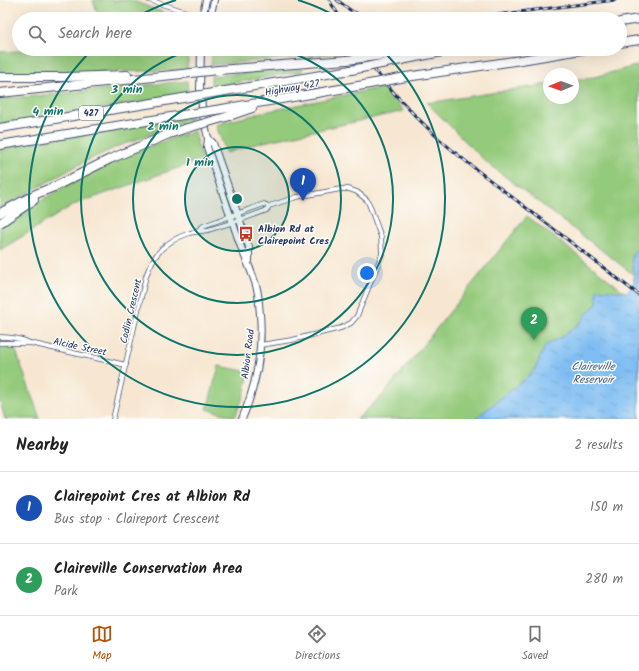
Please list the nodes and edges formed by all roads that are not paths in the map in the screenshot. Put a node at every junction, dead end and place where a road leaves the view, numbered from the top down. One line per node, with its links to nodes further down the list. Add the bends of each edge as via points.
1 (149, 0): 4 (street)
2 (206, 0): 5 (main road)
3 (214, 0): 6 (main road)
4 (185, 12)
5 (206, 12)
6 (209, 12)
7 (639, 19): 8 (highway)
8 (627, 21)
9 (639, 40): 10 (highway)
10 (627, 42)
11 (201, 56): 20 (main road, Albion Road, via 200,88)
12 (420, 56): 14 (highway, Highway 427 / 427)
13 (545, 56): 18 (highway, Highway 427, bridge, via 276,100)
14 (394, 58): 15 (highway, bridge, via 306,62); 19 (highway, Highway 427 / 427, bridge, via 351,70)
15 (182, 74): 16 (highway); 17 (highway)
16 (0, 77)
17 (0, 93)
18 (224, 113): 21 (highway, 427, bridge, via 183,115); 22 (highway, bridge, via 110,159)
19 (0, 128)
20 (208, 138): 25 (main road, Albion Road, via 213,143); 26 (main road, Albion Road, via 207,148)
21 (0, 145)
22 (56, 186): 24 (highway); 28 (highway)
23 (269, 206): 25 (street, via 264,204); 27 (street, via 267,210); 33 (street, via 336,189 357,192 364,196 369,204 381,237 382,249 358,316 351,323 341,328 292,340)
24 (0, 213)
25 (238, 214): 26 (street); 27 (main road, Albion Road)
26 (232, 220): 27 (street); 29 (main road, Albion Road); 34 (street, Codlin Crescent, via 203,226 197,232 182,236 160,250 146,276)
27 (240, 221): 29 (main road, Albion Road, via 249,247)
28 (0, 223)
29 (249, 266): 33 (main road, Albion Road, via 259,303)
30 (0, 337): 32 (street, Alcide Street, via 23,339)
31 (0, 343): 32 (street, Alcide Street)
32 (30, 343): 34 (street, Alcide Street)
33 (260, 345): 36 (main road, Albion Road, via 254,384)
34 (126, 365): 35 (street, Codlin Crescent)
35 (113, 419)
36 (242, 419)

